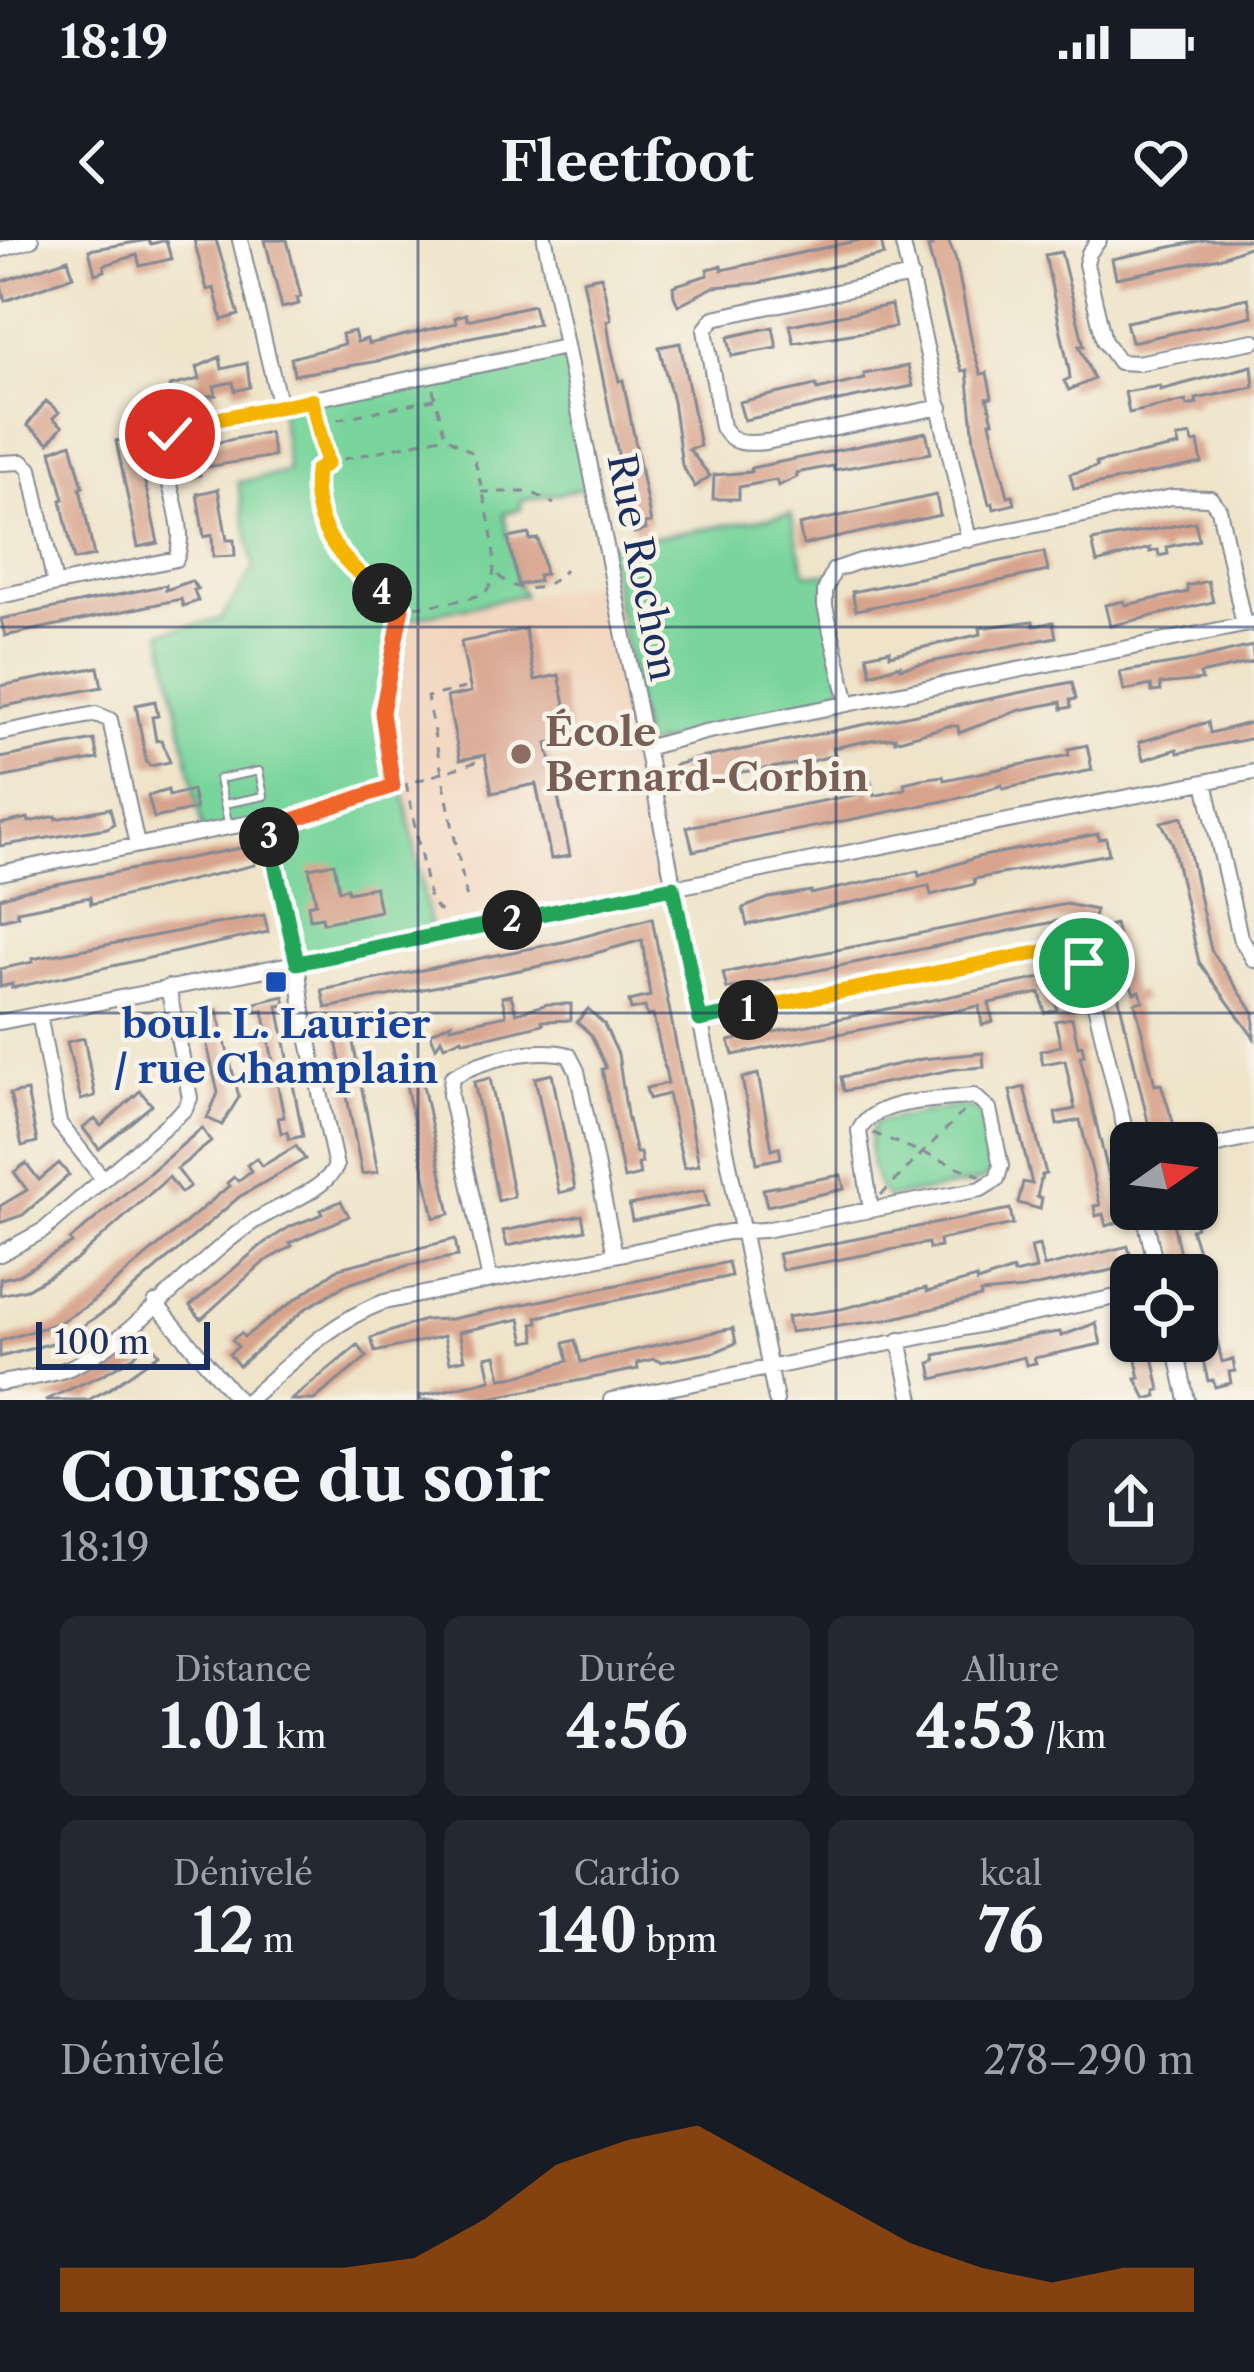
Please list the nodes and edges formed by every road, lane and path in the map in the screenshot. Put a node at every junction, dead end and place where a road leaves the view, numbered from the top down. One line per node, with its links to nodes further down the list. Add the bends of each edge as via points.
1 (31, 240): 6 (street)
2 (240, 240): 13 (street)
3 (545, 240): 9 (street, Rue Rochon)
4 (902, 240): 7 (street)
5 (1099, 240): 8 (street, via 1086,265 1104,341 1119,362)
6 (0, 250)
7 (910, 277): 14 (street); 14 (street, via 714,318 705,330 722,427 729,438 753,443)
8 (1254, 341)
9 (565, 347): 10 (street); 31 (street, Rue Rochon)
10 (430, 375): 11 (path); 12 (street)
11 (436, 399): 15 (path); 16 (path)
12 (312, 400): 13 (street); 15 (path)
13 (280, 407): 24 (street, via 170,434 164,449 182,542 176,559)
14 (941, 407): 21 (street)
15 (318, 423): 18 (path)
16 (445, 436): 18 (path); 19 (path, via 473,453)
17 (0, 463): 24 (street, via 22,461 30,469)
18 (327, 463): 26 (path, via 316,471 314,493 332,548)
19 (481, 491): 20 (path, via 531,492); 23 (path)
20 (554, 504)
21 (969, 540): 27 (street, via 1172,497 1210,499 1224,523); 29 (street, via 834,570 825,606)
22 (565, 570): 23 (path, via 554,583 525,590)
23 (496, 574): 26 (path, via 472,597)
24 (56, 584): 25 (street)
25 (0, 596)
26 (402, 608): 37 (path, via 382,712)
27 (1249, 624): 29 (street)
28 (465, 688): 33 (path, via 427,697)
29 (848, 704): 31 (street)
30 (0, 733): 41 (street, via 96,714 110,720)
31 (645, 748): 43 (street, Rue Rochon)
32 (476, 762): 33 (path)
33 (440, 771): 35 (path); 44 (path)
34 (1254, 772): 36 (street)
35 (406, 782): 37 (path); 45 (path, via 430,900)
36 (1205, 782): 43 (street); 46 (street, via 1240,937)
37 (393, 786): 40 (path)
38 (224, 804): 38 (lane, via 219,779 259,771 264,796); 39 (lane)
39 (229, 827): 40 (street); 41 (street)
40 (266, 829): 47 (street)
41 (137, 845): 42 (street)
42 (0, 873)
43 (673, 887): 47 (street); 50 (street, Rue Rochon)
44 (467, 900)
45 (447, 912)
46 (1254, 960)
47 (297, 963): 48 (street); 66 (street, via 336,1167 328,1182 226,1241)
48 (168, 987): 49 (street); 58 (street, via 190,1098)
49 (39, 1014): 51 (street); 58 (street, via 59,1124)
50 (700, 1020): 53 (street, via 1067,947 1084,963); 61 (street, Rue Rochon)
51 (0, 1022)
52 (977, 1099): 54 (street, via 879,1111); 57 (path); 59 (street, via 989,1109 1001,1166)
53 (1123, 1122)
54 (860, 1128): 57 (path); 60 (street)
55 (1254, 1137): 56 (street)
56 (1218, 1145)
57 (922, 1152): 59 (path); 60 (path)
58 (104, 1180): 62 (street)
59 (993, 1181): 60 (street)
60 (872, 1210): 61 (street)
61 (744, 1233): 63 (street); 69 (street, Rue Rochon)
62 (0, 1254)
63 (615, 1255): 64 (street); 64 (street, via 578,1071 569,1055 550,1050 452,1076)
64 (490, 1280): 73 (street, via 355,1313)
65 (1110, 1298): 67 (street)
66 (155, 1304): 70 (street, via 63,1371); 72 (street)
67 (898, 1340): 69 (street); 76 (street)
68 (1179, 1362): 77 (street)
69 (770, 1366): 71 (street); 75 (street, Rue Rochon)
70 (0, 1383)
71 (639, 1397): 74 (street)
72 (238, 1400)
73 (248, 1400)
74 (611, 1400)
75 (776, 1400)
76 (912, 1400)
77 (1187, 1400)

